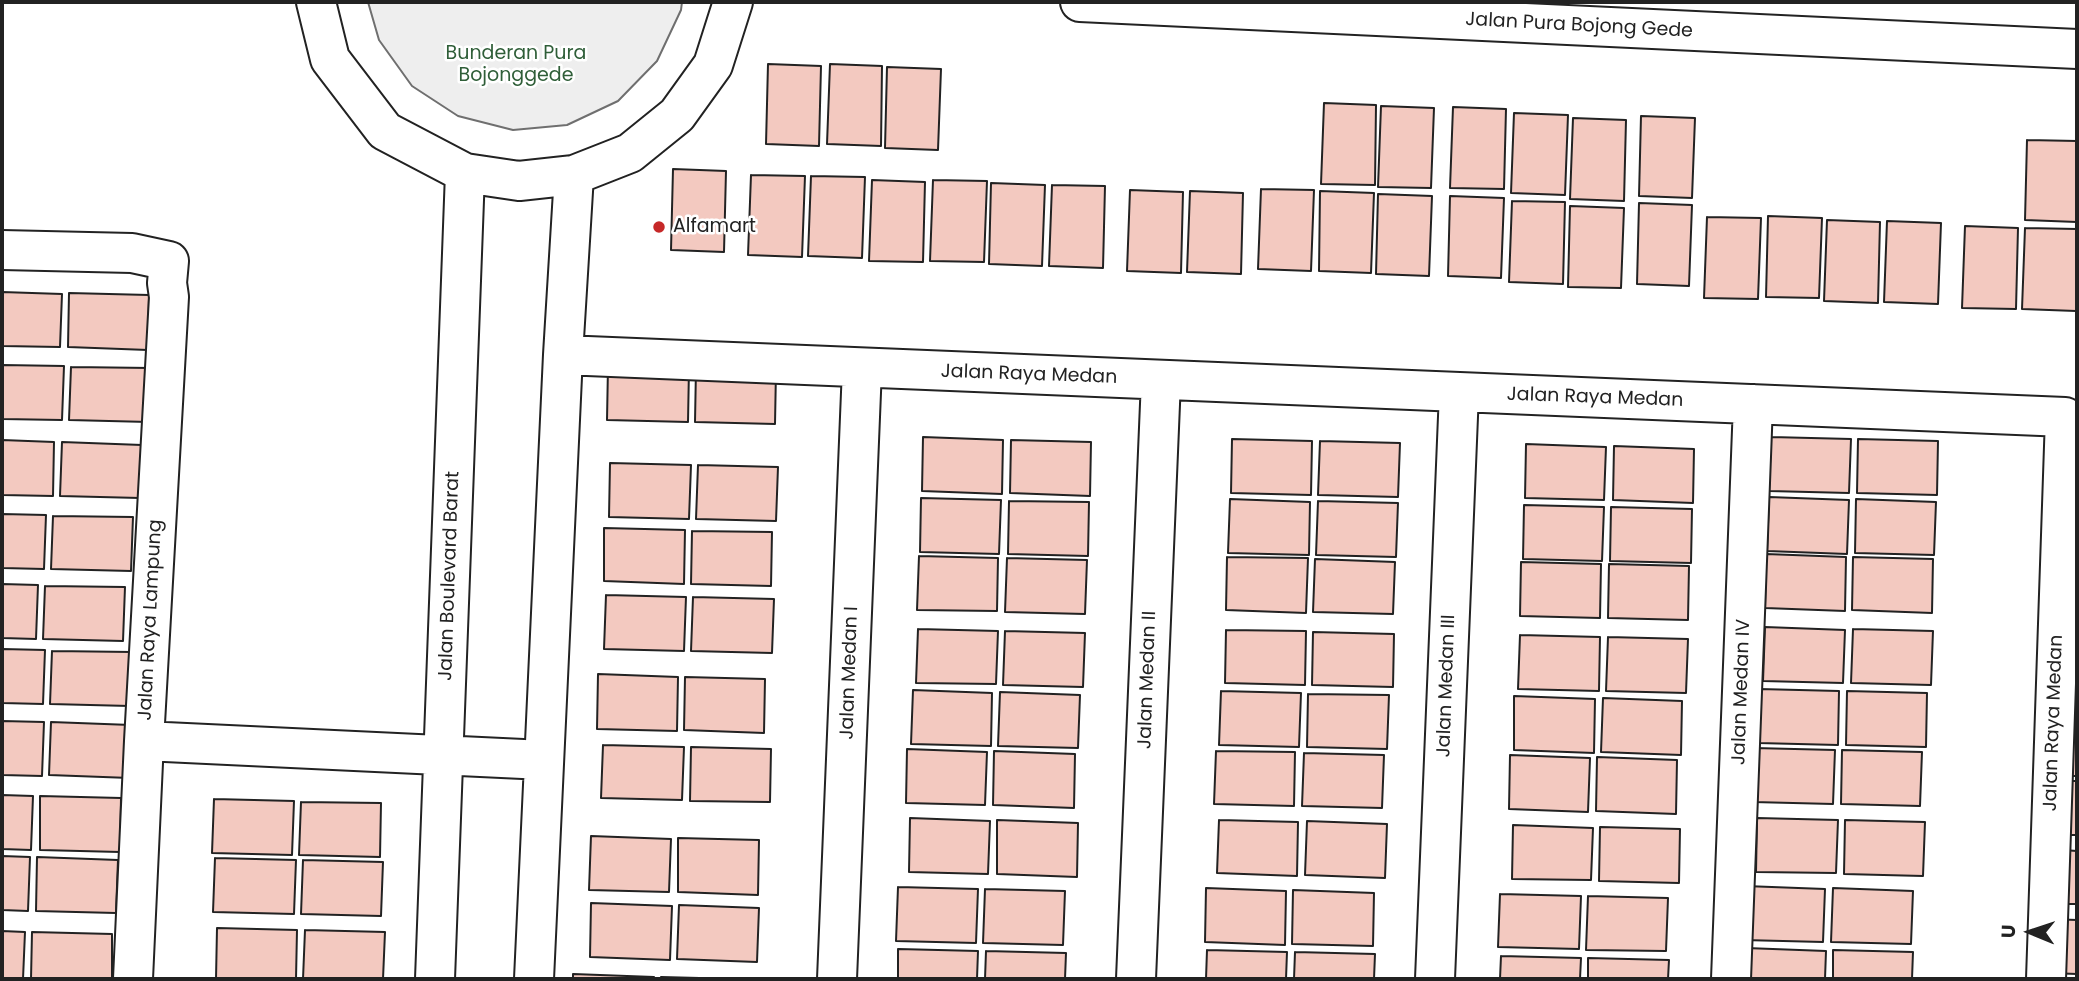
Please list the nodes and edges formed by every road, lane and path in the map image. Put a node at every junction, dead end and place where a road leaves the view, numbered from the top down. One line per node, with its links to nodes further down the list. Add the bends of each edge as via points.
1 (316, 2): 5 (street, via 330,59 385,131)
2 (1080, 2): 4 (street, Jalan Pura Bojong Gede)
3 (743, 4): 6 (street, via 713,65 677,115 630,152)
4 (2077, 50)
5 (466, 173): 6 (street, via 519,181); 15 (street, Jalan Boulevard Barat)
6 (574, 175): 8 (street)
7 (2, 250): 14 (street, Jalan Raya Lampung, via 132,253 169,261)
8 (563, 355): 9 (street, Jalan Raya Medan); 16 (street)
9 (862, 368): 10 (street, Jalan Raya Medan); 20 (street, Jalan Medan I)
10 (1161, 380): 11 (street, Jalan Raya Medan); 21 (street, Jalan Medan II)
11 (1460, 392): 12 (street, Jalan Raya Medan); 22 (street, Jalan Medan III)
12 (1753, 404): 13 (street, Jalan Raya Medan); 23 (street, Jalan Medan IV)
13 (2071, 417): 24 (street, Jalan Raya Medan)
14 (144, 741): 15 (street); 17 (street, Jalan Raya Lampung)
15 (443, 755): 16 (street); 18 (street, Jalan Boulevard Barat)
16 (544, 760): 19 (street)
17 (133, 979)
18 (435, 979)
19 (534, 979)
20 (837, 979)
21 (1136, 979)
22 (1435, 979)
23 (1731, 979)
24 (2046, 979)

